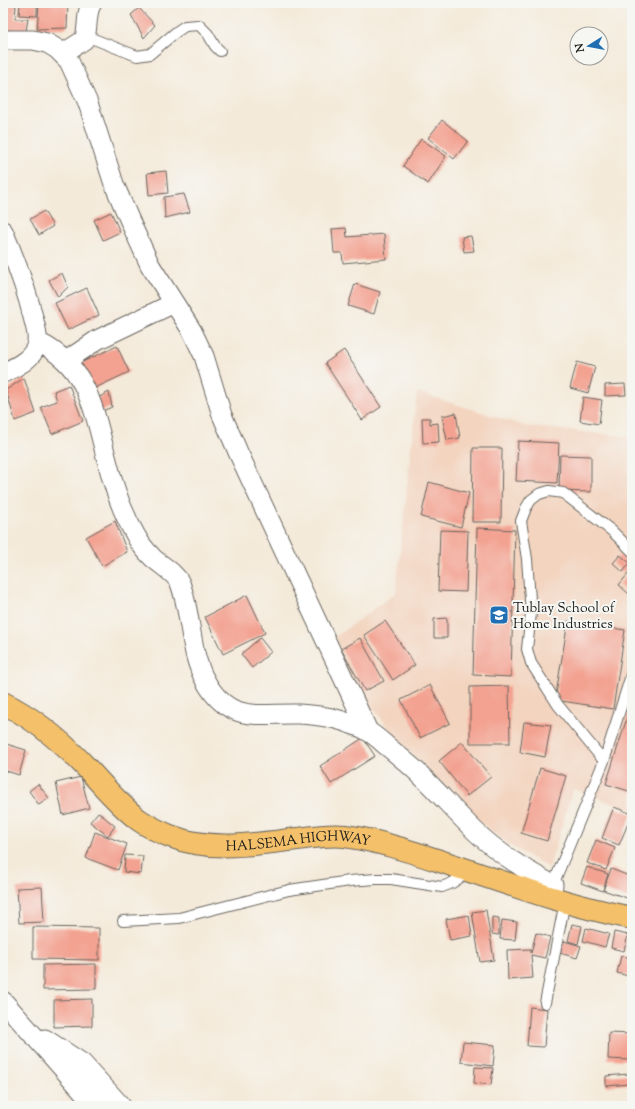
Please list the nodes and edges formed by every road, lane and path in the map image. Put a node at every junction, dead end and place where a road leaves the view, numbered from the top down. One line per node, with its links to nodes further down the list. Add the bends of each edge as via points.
1 (92, 3): 2 (street)
2 (86, 36): 4 (lane, via 138,56 150,54 186,26 199,25); 5 (street)
3 (3, 40): 5 (street, via 33,40 47,43)
4 (220, 51)
5 (62, 54): 7 (street, via 70,61 88,103 114,184 133,228 150,264)
6 (3, 231): 8 (street, via 30,304)
7 (174, 303): 9 (street, via 97,340); 14 (street, via 204,356 222,415 238,452)
8 (38, 342): 9 (street); 10 (street, via 24,363)
9 (66, 361): 14 (street, via 76,372 97,418 113,482 137,538 152,557 179,581 193,647 204,679 214,695 236,711 251,716 321,716 345,721)
10 (3, 373)
11 (632, 551): 15 (lane, via 612,531 563,493 549,491 539,494 526,508 522,521 531,614 526,649 531,663 558,705)
12 (632, 672): 15 (lane)
13 (3, 703): 16 (highway, HALSEMA HIGHWAY, via 42,726 139,820 170,836 198,845 226,846 343,836 393,846)
14 (368, 731): 17 (street, via 413,767 477,834)
15 (604, 761): 17 (lane)
16 (470, 871): 17 (highway, HALSEMA HIGHWAY); 19 (lane, via 442,887 391,879 350,881 289,890 179,918)
17 (556, 895): 18 (highway, HALSEMA HIGHWAY, via 607,913); 21 (lane)
18 (632, 918)
19 (123, 921)
20 (3, 1001): 22 (street)
21 (545, 1003)
22 (30, 1030): 23 (street); 24 (street, via 75,1057)
23 (96, 1106)
24 (121, 1106)

